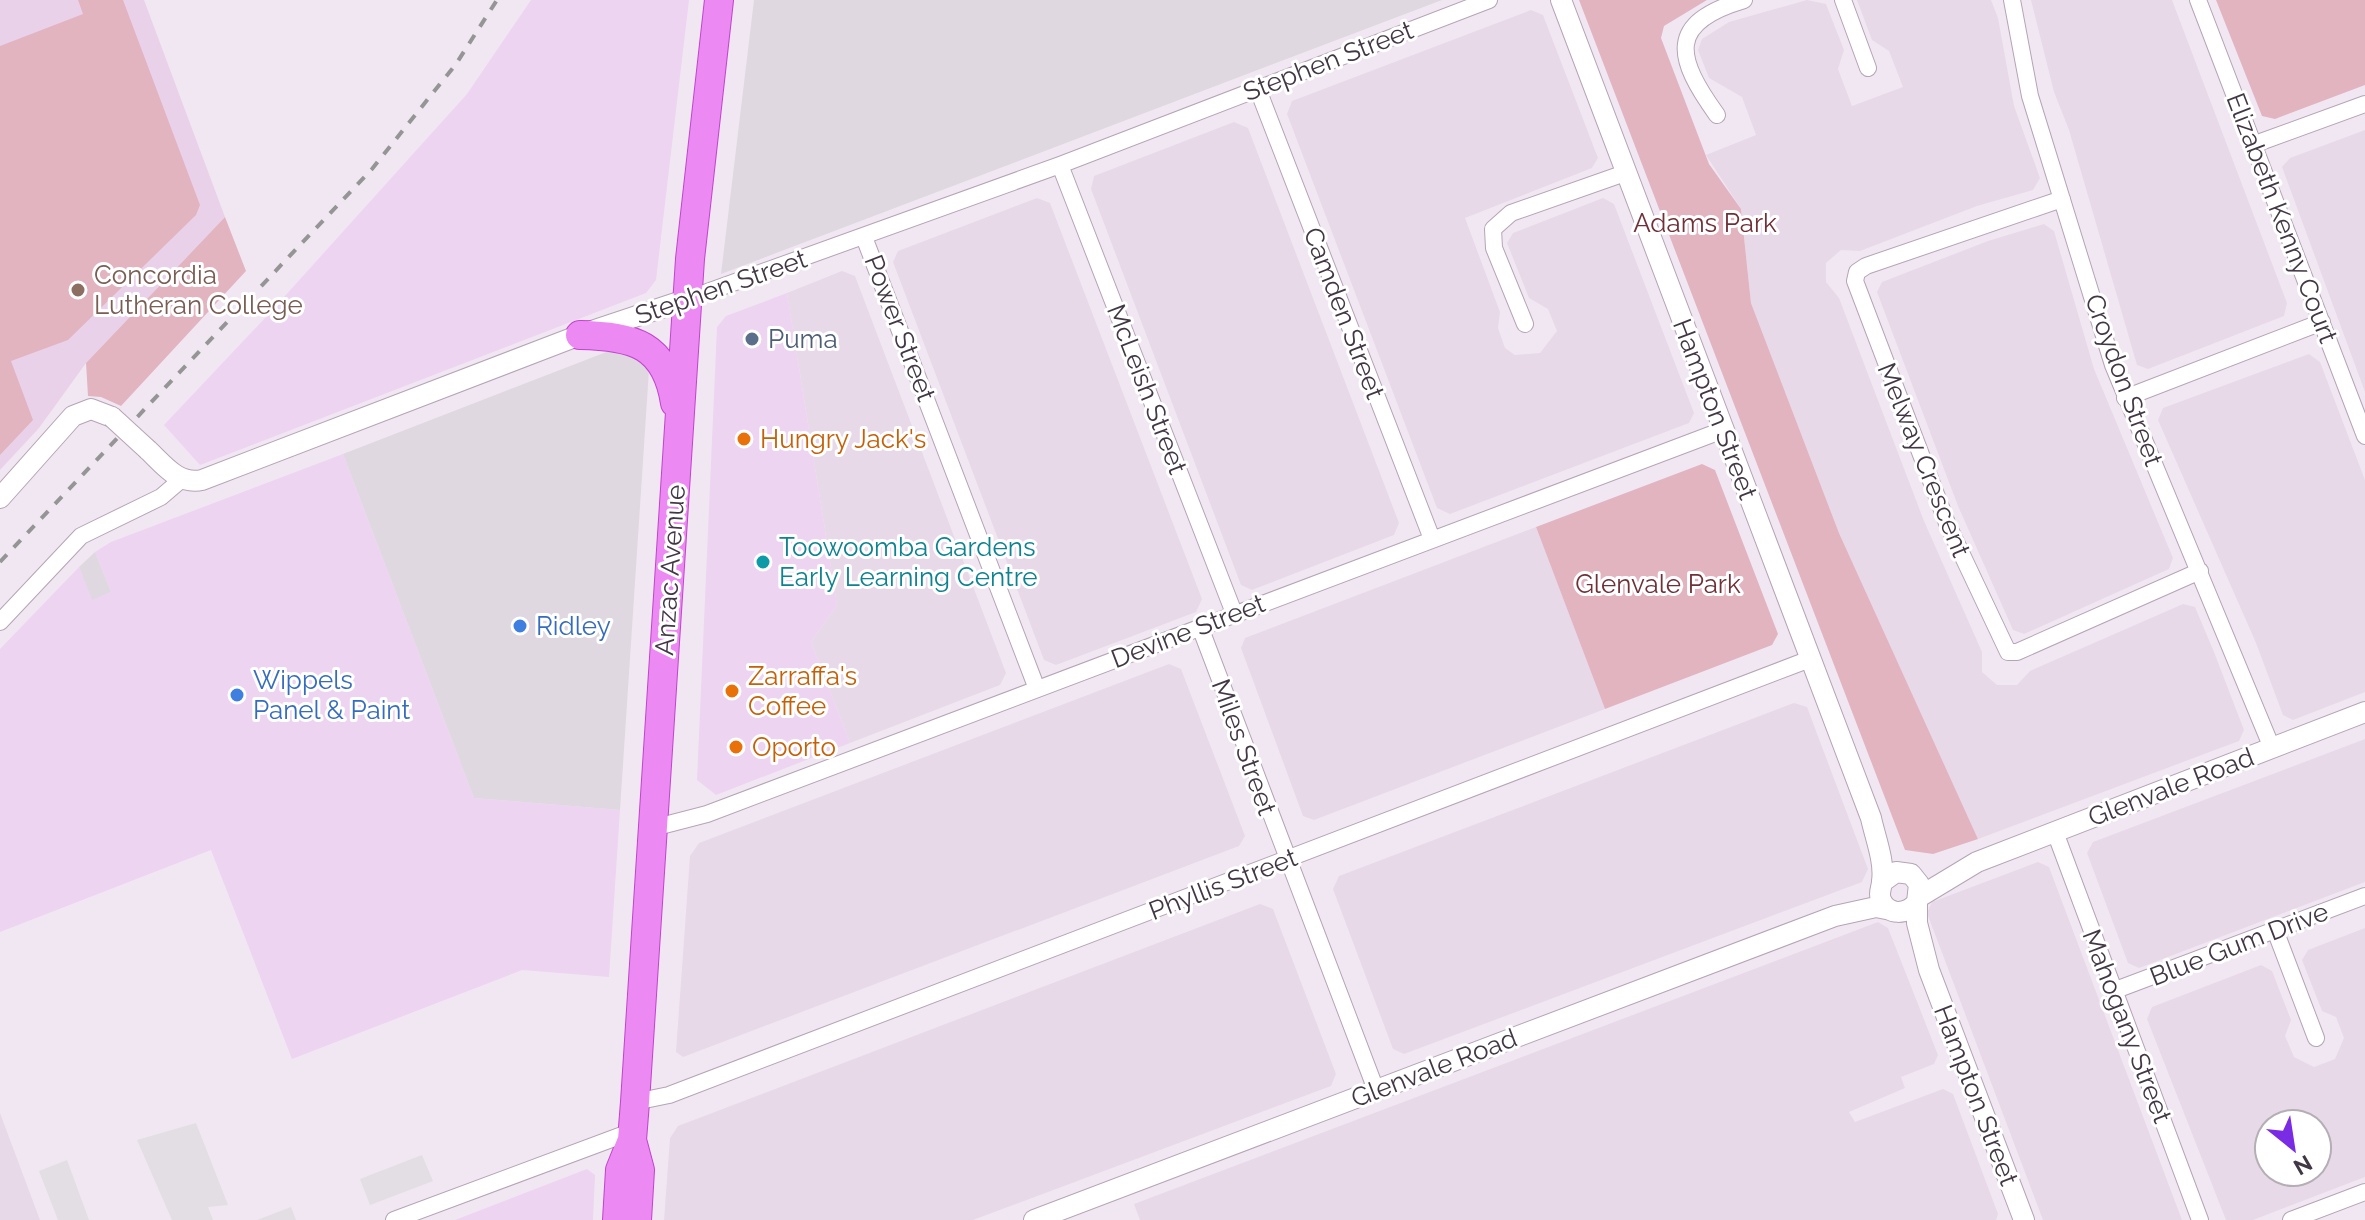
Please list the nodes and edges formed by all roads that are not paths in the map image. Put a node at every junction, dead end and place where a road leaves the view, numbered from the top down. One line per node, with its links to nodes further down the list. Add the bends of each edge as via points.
1 (719, 0): 17 (highway, Anzac Avenue)
2 (1489, 0): 9 (street, Stephen Street)
3 (1561, 0): 14 (street, Hampton Street)
4 (1744, 0): 11 (street, via 1719,7 1687,30 1683,46 1700,92)
5 (1843, 0): 8 (street)
6 (2012, 0): 15 (street, Croydon Street, via 2030,96)
7 (2198, 0): 12 (street, Elizabeth Kenny Court)
8 (1868, 68)
9 (1257, 87): 13 (street, Stephen Street); 27 (street, Camden Street)
10 (2365, 104): 12 (street)
11 (1717, 115)
12 (2255, 144): 18 (street, Elizabeth Kenny Court)
13 (1060, 165): 16 (street, Stephen Street); 29 (street, McLeish Street)
14 (1625, 173): 19 (street, via 1511,213 1493,229 1494,248); 22 (street, Hampton Street)
15 (2062, 199): 21 (street, Croydon Street); 28 (street, Melway Crescent, via 1866,266 1855,281 1947,523 2008,652)
16 (864, 237): 17 (street, Stephen Street); 33 (street, Power Street)
17 (688, 299): 20 (street, Stephen Street); 23 (highway, Anzac Avenue)
18 (2322, 322): 21 (street); 24 (street, Elizabeth Kenny Court)
19 (1525, 324)
20 (580, 335): 23 (highway, via 618,336 650,349 673,392); 25 (street, Stephen Street, via 210,478)
21 (2125, 398): 28 (street, Croydon Street)
22 (1723, 430): 27 (street, Devine Street); 32 (street, Hampton Street)
23 (679, 431): 37 (highway, Anzac Avenue)
24 (2365, 436)
25 (182, 479): 26 (street, bridge, via 112,417 91,409 73,416); 30 (street, via 161,497 81,536)
26 (0, 498)
27 (1432, 539): 29 (street, Devine Street)
28 (2200, 571): 35 (street, Croydon Street)
29 (1234, 613): 31 (street, Devine Street)
30 (0, 622)
31 (1200, 627): 33 (street, Devine Street); 39 (street, Miles Street)
32 (1810, 659): 36 (street, Hampton Street); 39 (street, Phyllis Street)
33 (1037, 689): 37 (street, Devine Street, via 707,814)
34 (2365, 712): 35 (street, Glenvale Road)
35 (2272, 748): 38 (street, Glenvale Road)
36 (1871, 818): 41 (street, Hampton Street); 42 (street, Hampton Street)
37 (653, 828): 52 (highway, Anzac Avenue)
38 (2055, 832): 40 (street, Glenvale Road); 49 (street, Mahogany Street)
39 (1286, 860): 51 (street, Miles Street); 52 (street, Phyllis Street, via 669,1095)
40 (1977, 862): 41 (street, Glenvale Road); 44 (street, Glenvale Road)
41 (1909, 874): 42 (street, via 1891,874); 44 (street, via 1919,884)
42 (1881, 884): 45 (street, via 1882,903); 46 (street, Glenvale Road)
43 (2365, 896): 47 (street, Blue Gum Drive)
44 (1918, 900): 45 (street, via 1908,911); 48 (street, Hampton Street, via 1917,923)
45 (1893, 911): 46 (street, Glenvale Road, via 1876,907); 48 (street, Hampton Street)
46 (1835, 916): 51 (street, Glenvale Road)
47 (2275, 930): 49 (street, Blue Gum Drive); 50 (street)
48 (1929, 970): 59 (street, Hampton Street)
49 (2113, 991): 60 (street, Mahogany Street)
50 (2316, 1038)
51 (1376, 1090): 58 (street, Glenvale Road)
52 (635, 1102): 53 (highway, Anzac Avenue)
53 (632, 1135): 55 (street); 56 (highway, Anzac Avenue, via 620,1170); 57 (highway, Anzac Avenue, via 640,1170)
54 (2365, 1192): 61 (street)
55 (394, 1220)
56 (617, 1220)
57 (637, 1220)
58 (1034, 1220)
59 (2024, 1220)
60 (2200, 1220)
61 (2291, 1220)

